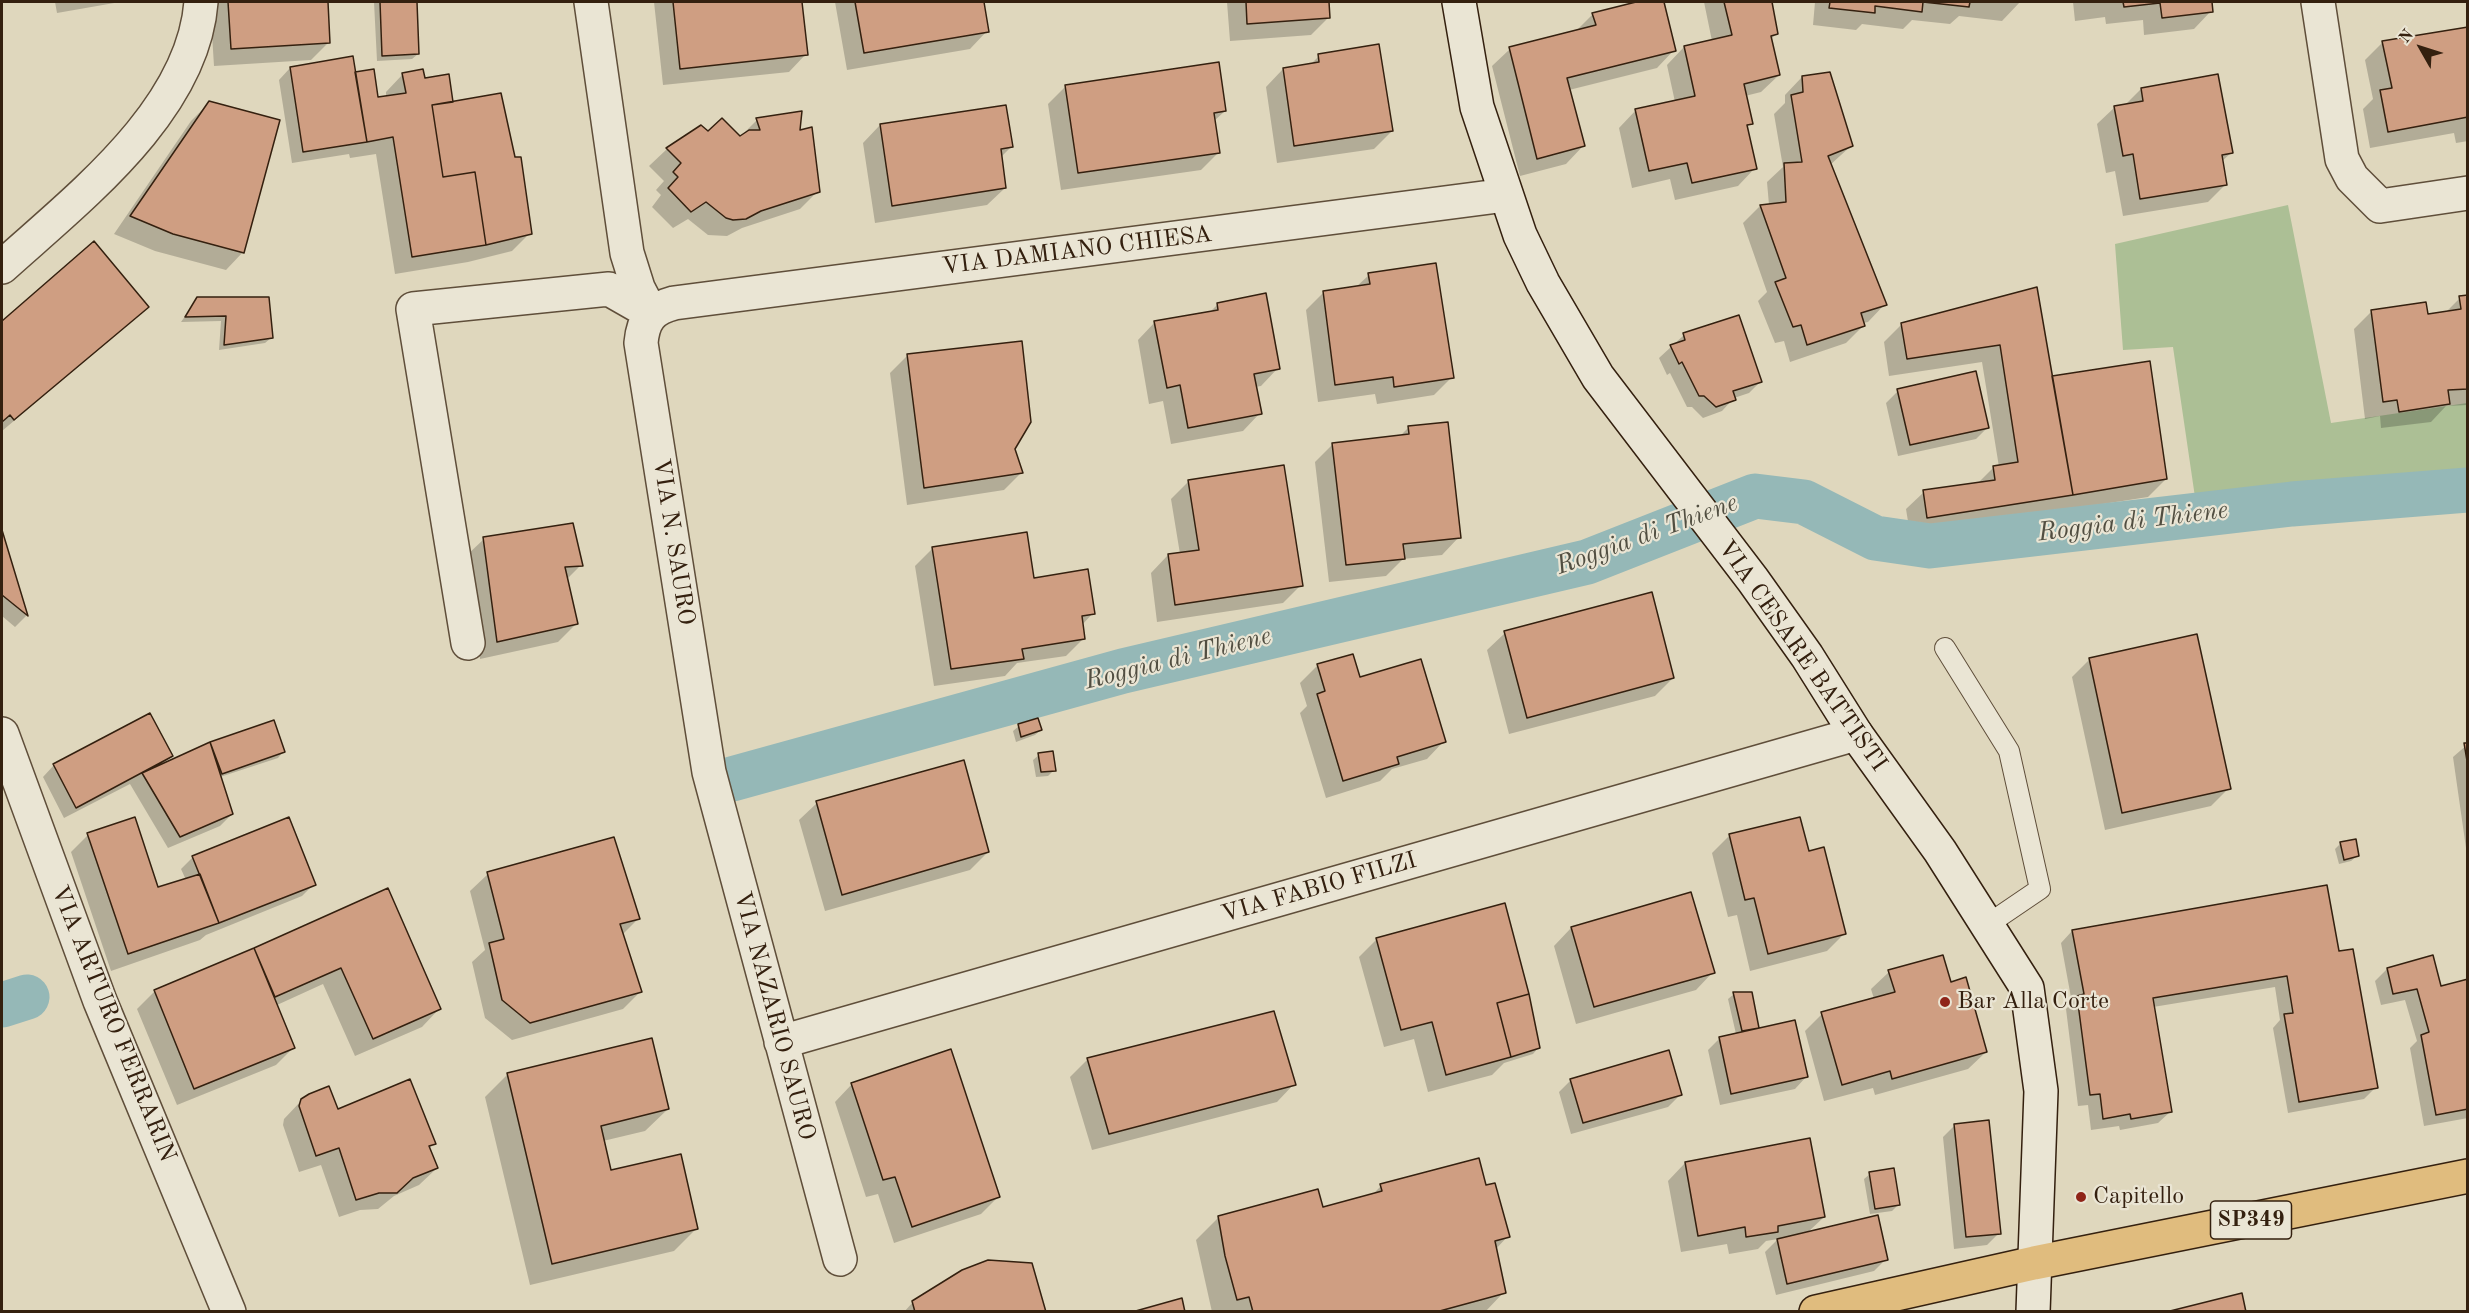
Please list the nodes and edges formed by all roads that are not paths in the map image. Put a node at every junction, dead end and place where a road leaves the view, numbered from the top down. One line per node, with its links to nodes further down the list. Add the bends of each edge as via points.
1 (201, 2): 7 (street, via 200,22 172,86 129,148)
2 (591, 2): 8 (street, via 627,253)
3 (1459, 2): 6 (street, VIA CESARE BATTISTI, via 1477,106)
4 (2318, 2): 5 (street, via 2342,159 2352,178 2380,206)
5 (2468, 193)
6 (1506, 195): 8 (street, VIA DAMIANO CHIESA, via 675,303); 12 (street, VIA CESARE BATTISTI, via 1543,283 1598,377 1807,656)
7 (2, 267)
8 (651, 313): 9 (street, via 609,289 413,309); 13 (street, VIA N. SAURO, via 643,327 641,344)
9 (468, 643)
10 (1945, 648): 14 (lane, via 2009,751 2040,889)
11 (2, 734): 19 (street, VIA ARTURO FERRARIN, via 100,1001)
12 (1856, 734): 14 (street, VIA CESARE BATTISTI); 15 (street, VIA FABIO FILZI)
13 (709, 772): 15 (street, VIA NAZARIO SAURO)
14 (1987, 925): 18 (street, VIA CESARE BATTISTI, via 2027,988 2041,1091)
15 (781, 1042): 17 (street, VIA NAZARIO SAURO)
16 (2468, 1176): 18 (main road, SP349)
17 (840, 1259)
18 (2034, 1263): 20 (main road, SP349); 21 (street, VIA CESARE BATTISTI)
19 (229, 1311)
20 (1816, 1311)
21 (2033, 1311)

